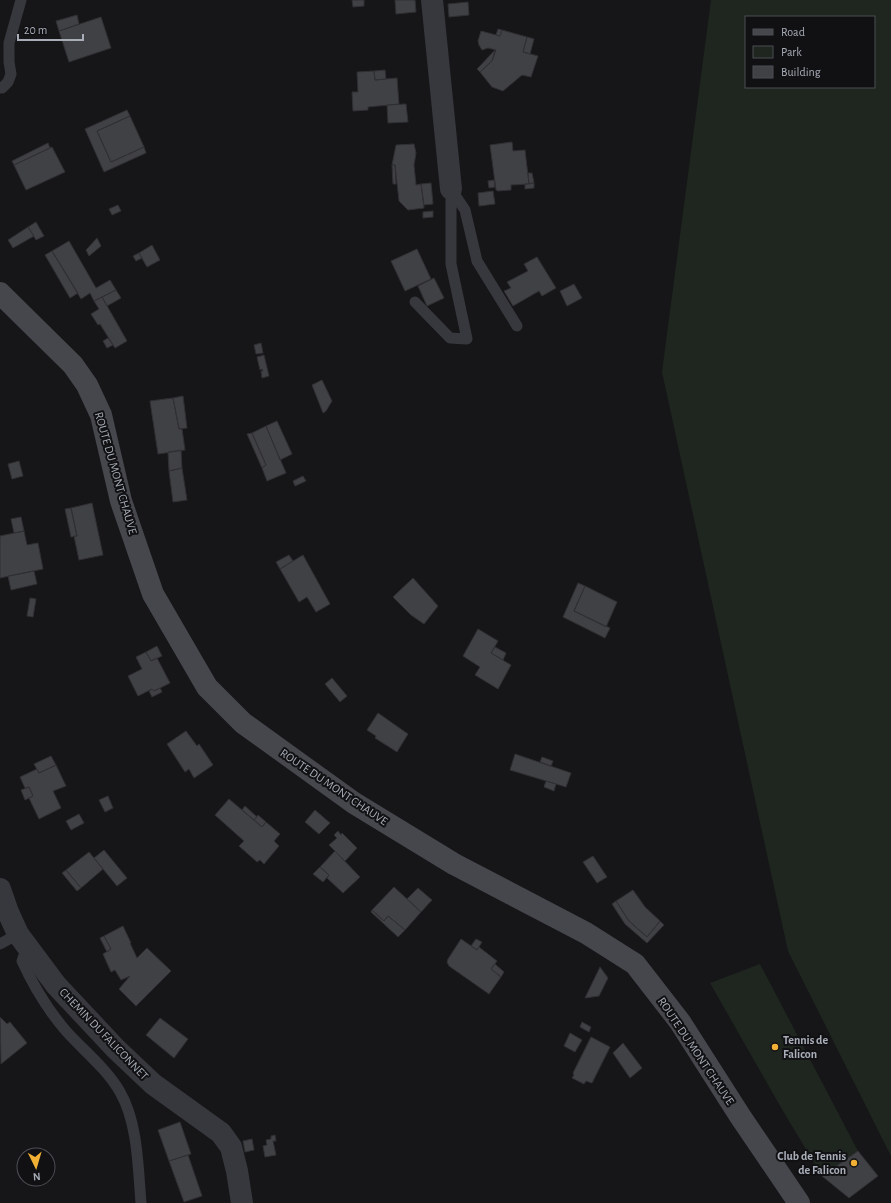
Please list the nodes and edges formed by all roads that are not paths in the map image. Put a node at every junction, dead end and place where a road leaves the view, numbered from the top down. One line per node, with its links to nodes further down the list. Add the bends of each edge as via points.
1 (21, 0): 3 (lane, via 10,43 8,62 11,74 8,82)
2 (432, 0): 4 (street)
3 (0, 88)
4 (451, 189): 6 (lane, via 451,264 467,339 450,338); 7 (lane, via 465,210 477,261)
5 (0, 293): 13 (street, ROUTE DU MONT CHAUVE, via 73,365 87,385 101,415 121,501 153,594 207,687 243,723 354,804 454,864 586,933 635,964 680,1022)
6 (415, 302)
7 (517, 326)
8 (0, 889): 9 (street, CHEMIN DU FALICONNET, via 8,912)
9 (23, 940): 10 (lane); 11 (lane, via 22,960 30,979 65,1030 121,1093 134,1132); 12 (street, CHEMIN DU FALICONNET, via 56,985 116,1049 153,1084 221,1133 231,1147)
10 (0, 944)
11 (140, 1203)
12 (242, 1203)
13 (799, 1203)

